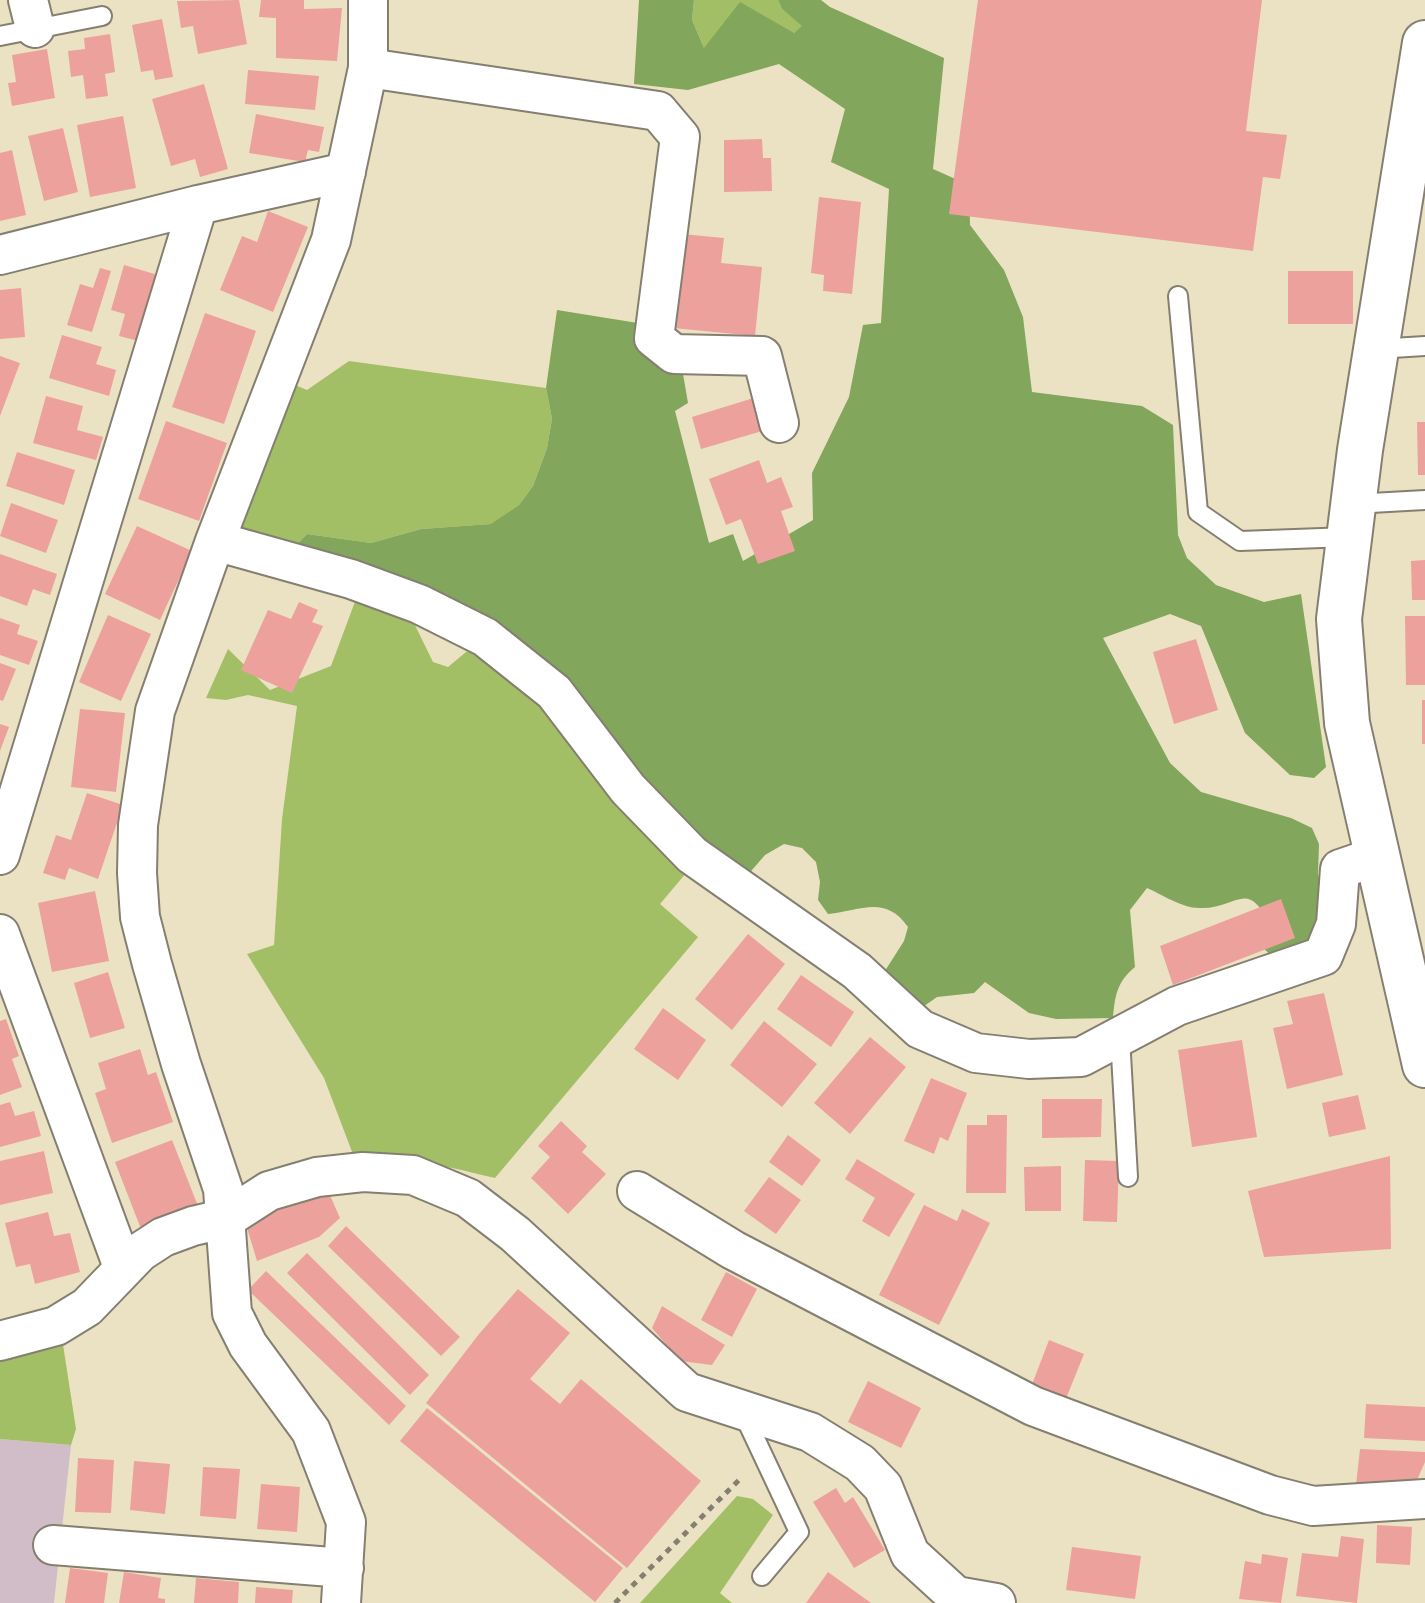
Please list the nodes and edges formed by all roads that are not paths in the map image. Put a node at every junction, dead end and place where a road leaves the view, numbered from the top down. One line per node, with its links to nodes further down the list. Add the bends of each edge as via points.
1 (368, 0): 5 (street)
2 (102, 16): 3 (lane)
3 (21, 21)
4 (1425, 43): 11 (street)
5 (368, 68): 6 (street); 12 (street, via 658,111 680,137 654,338 674,354 762,356)
6 (346, 172): 7 (street); 15 (street, via 331,240)
7 (198, 205): 8 (street); 16 (street)
8 (0, 255)
9 (1178, 296): 14 (lane, via 1198,512 1240,541)
10 (1425, 346): 11 (lane)
11 (1376, 349): 14 (street)
12 (779, 423)
13 (1425, 500): 14 (lane)
14 (1351, 521): 17 (street, via 1339,619 1347,723)
15 (215, 541): 19 (street, via 351,579 419,604 485,637 554,692 628,789 692,855 857,971 920,1029 976,1053 1029,1059 1081,1057); 23 (street, via 155,711 138,825 137,873 140,917 152,964 223,1189)
16 (0, 855)
17 (1378, 856): 19 (street, via 1340,869 1336,924 1323,956 1177,1006); 20 (street)
18 (0, 934): 24 (street)
19 (1120, 1037): 21 (lane)
20 (1425, 1065)
21 (1128, 1177)
22 (637, 1191): 27 (street, via 733,1250 1033,1406 1270,1495 1313,1506)
23 (227, 1218): 24 (street, via 163,1237); 26 (street, via 269,1191 317,1177 363,1172 413,1175 468,1198 515,1234 687,1392); 30 (street, via 232,1313 248,1345 311,1431 346,1522)
24 (123, 1267): 25 (street, via 87,1307 56,1326)
25 (0, 1341)
26 (741, 1410): 29 (lane, via 799,1532); 31 (street, via 810,1432 860,1463 883,1487 910,1554 956,1596)
27 (1425, 1499)
28 (53, 1545): 30 (street)
29 (762, 1576)
30 (342, 1586)
31 (996, 1603)

